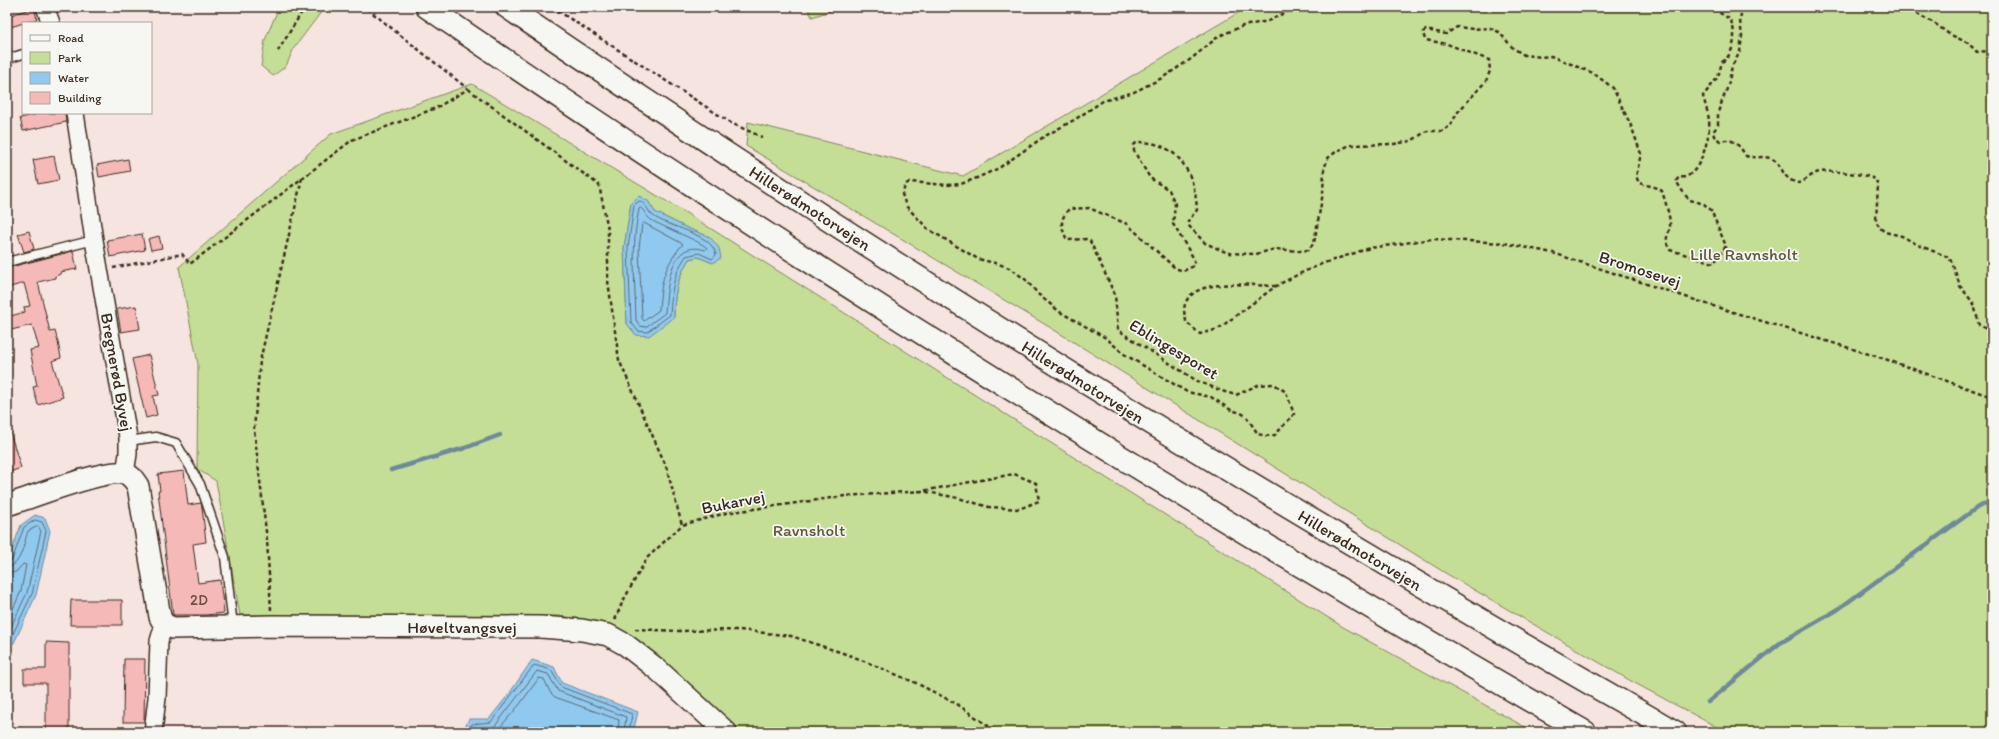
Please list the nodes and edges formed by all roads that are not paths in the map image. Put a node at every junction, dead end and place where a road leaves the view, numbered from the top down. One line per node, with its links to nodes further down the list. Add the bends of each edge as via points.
1 (45, 7): 4 (street)
2 (427, 7): 17 (highway, via 750,224 958,357 1205,509)
3 (507, 7): 18 (highway, Hillerødmotorvejen, via 789,195 990,324 1451,604)
4 (51, 22)
5 (22, 54): 6 (lane)
6 (7, 59)
7 (74, 114): 8 (street, Bregnerød Byvej)
8 (94, 240): 9 (lane); 10 (street, Bregnerød Byvej)
9 (7, 262)
10 (128, 441): 11 (street, Bregnerød Byvej); 14 (lane, via 156,437 176,443 200,484 225,557)
11 (125, 474): 12 (street, via 105,474); 13 (street, via 133,478 138,486 160,617)
12 (7, 505)
13 (164, 624): 14 (street, Høveltvangsvej, via 173,628); 15 (street, via 159,641)
14 (233, 626): 16 (street, Høveltvangsvej, via 582,630 614,627 626,645 658,670)
15 (153, 732)
16 (726, 732)
17 (1585, 732)
18 (1675, 732)

